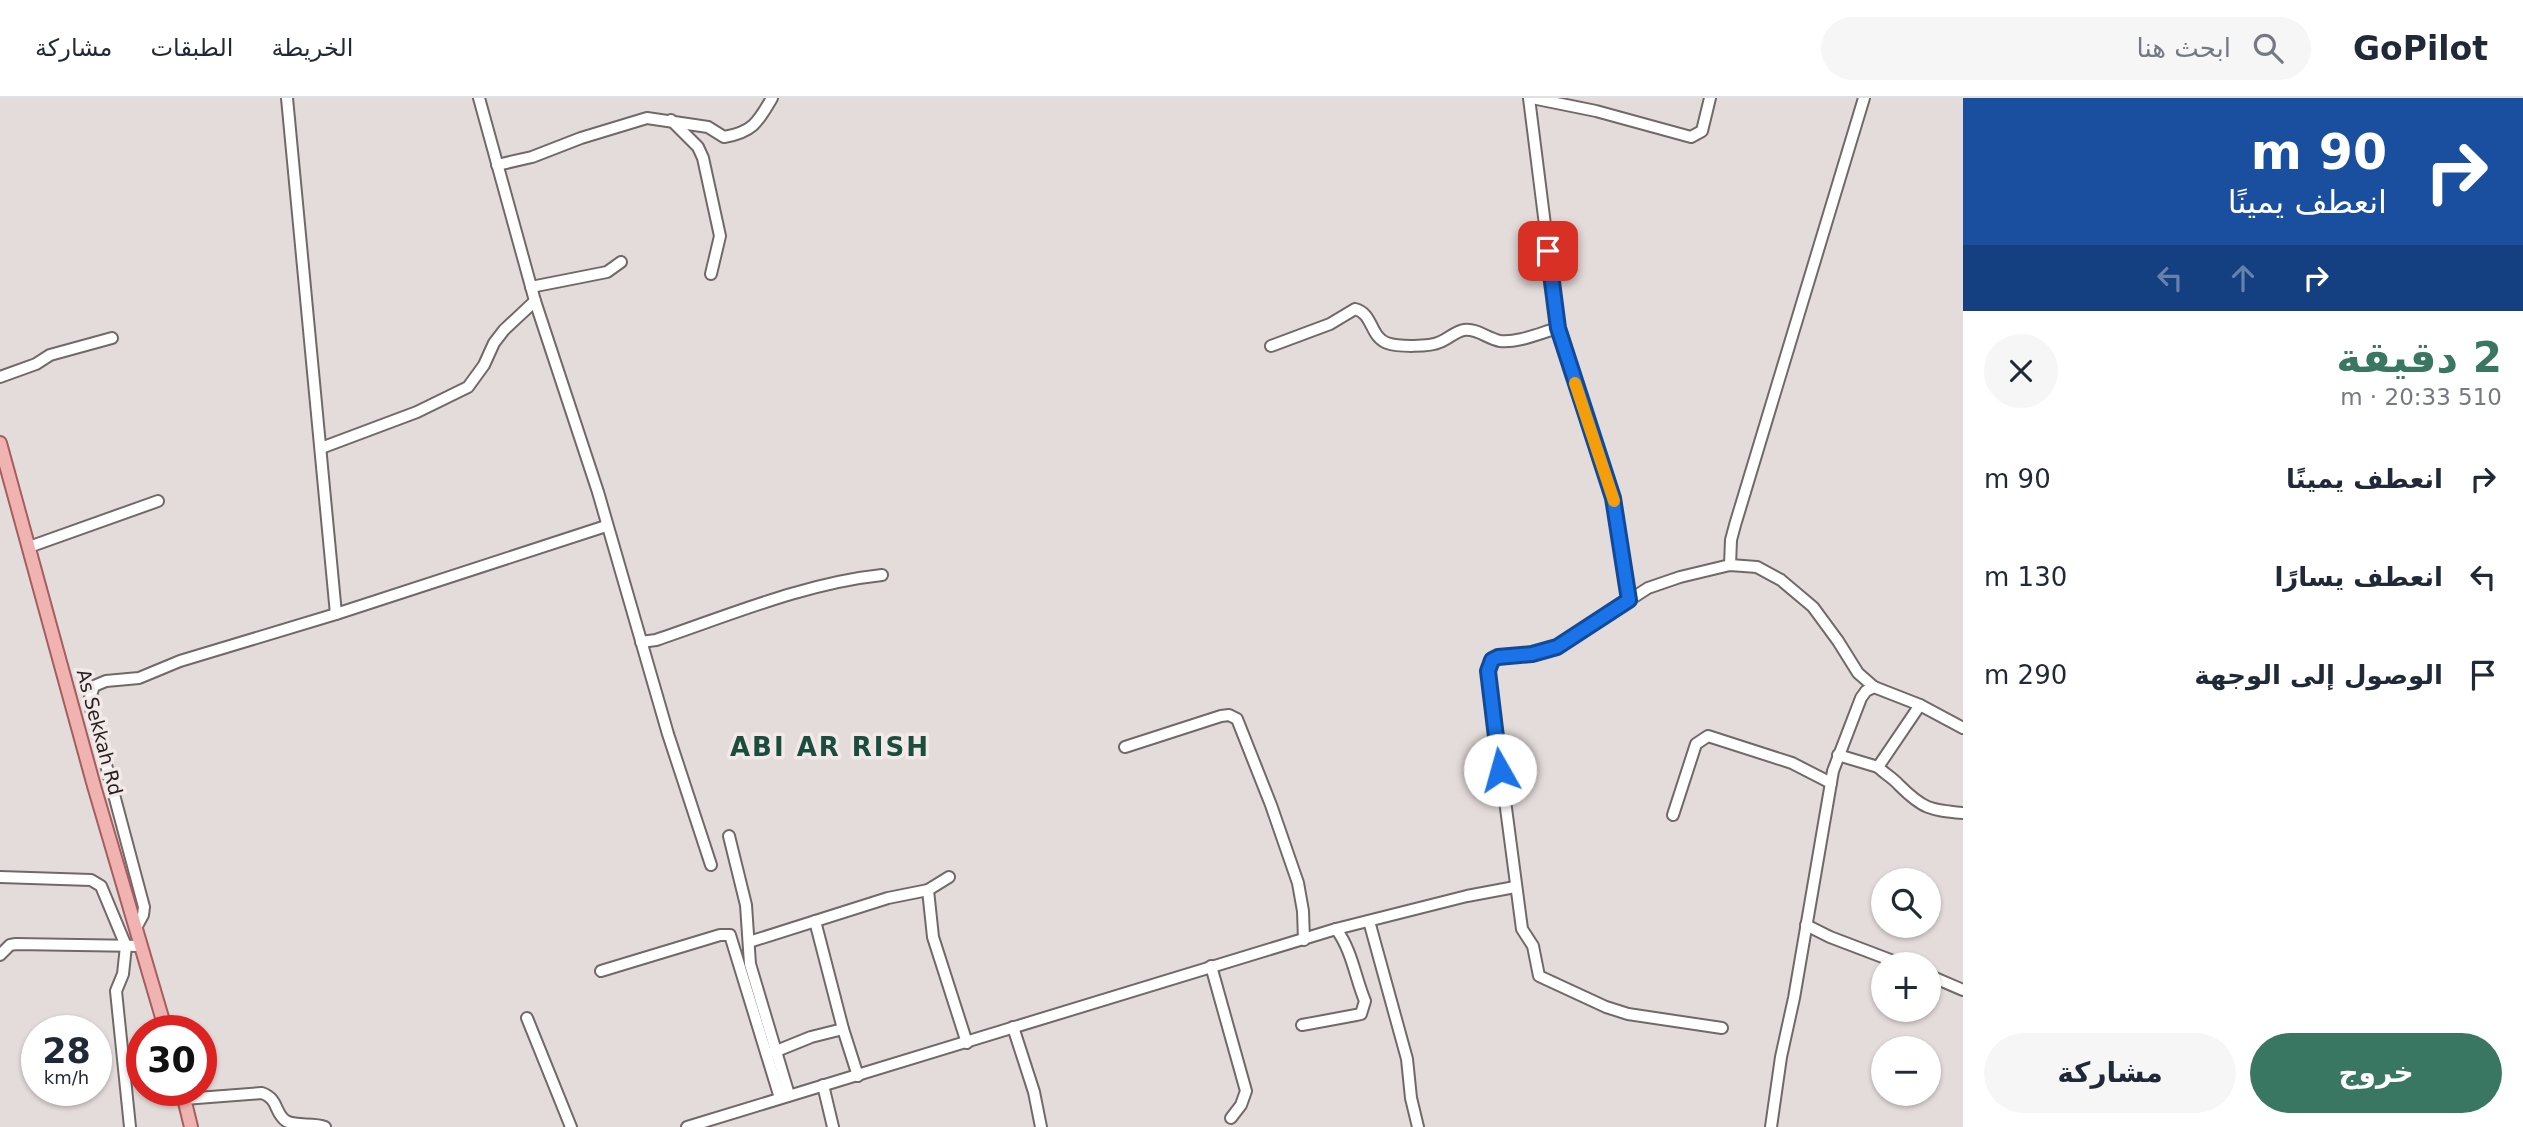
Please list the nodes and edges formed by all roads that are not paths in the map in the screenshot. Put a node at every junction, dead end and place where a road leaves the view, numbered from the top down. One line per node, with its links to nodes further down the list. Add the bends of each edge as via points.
1 (287, 98): 18 (street)
2 (479, 98): 8 (street)
3 (772, 98): 7 (street, via 755,126 736,135 724,137 709,127)
4 (1530, 98): 5 (street, via 1691,137 1702,131); 13 (street)
5 (1710, 98)
6 (1864, 98): 22 (street, via 1735,525)
7 (671, 120): 8 (street, via 630,122); 10 (street, via 703,158 720,236)
8 (497, 165): 11 (street)
9 (621, 262): 11 (street, via 607,272)
10 (711, 274)
11 (531, 287): 12 (street)
12 (535, 301): 18 (street, via 504,330 468,387 417,412); 20 (street)
13 (1558, 328): 15 (street, via 1512,341 1463,330 1434,345 1387,343 1377,336 1364,313 1355,309 1330,324); 24 (street, via 1613,498)
14 (112, 338): 16 (street, via 50,355)
15 (1271, 346)
16 (0, 377)
17 (0, 443): 21 (main road, As Sekkah Rd)
18 (321, 448): 25 (street)
19 (158, 501): 21 (street)
20 (606, 526): 25 (street); 26 (street)
21 (29, 547): 45 (main road, As Sekkah Rd)
22 (1730, 565): 24 (street, via 1648,588); 27 (street, via 1757,567 1813,607 1857,673)
23 (882, 575): 26 (street, via 842,580)
24 (1629, 600): 40 (street, via 1557,647 1498,657 1489,664)
25 (336, 614): 45 (street, via 139,678 94,686 89,701 144,907)
26 (641, 642): 37 (street)
27 (1874, 687): 28 (street); 31 (street, via 1861,698)
28 (1920, 705): 29 (street); 32 (street)
29 (1963, 728)
30 (1125, 747): 47 (street, via 1221,716 1237,719 1298,883)
31 (1838, 755): 32 (street); 33 (street)
32 (1878, 768): 34 (street, via 1911,798 1934,810)
33 (1831, 783): 35 (street, via 1792,763 1708,736 1696,744); 44 (street)
34 (1963, 813)
35 (1673, 814)
36 (729, 836): 48 (street, via 747,905)
37 (711, 865)
38 (0, 877): 49 (street, via 98,883)
39 (949, 877): 41 (street)
40 (1515, 887): 43 (street); 61 (street, via 1522,929 1533,946 1541,979 1629,1014)
41 (928, 890): 42 (street); 63 (street, via 933,937)
42 (815, 921): 48 (street); 62 (street)
43 (1369, 921): 46 (street); 78 (street, via 1407,1059)
44 (1806, 925): 51 (street); 79 (street)
45 (136, 928): 50 (main road, As Sekkah Rd)
46 (1336, 929): 47 (street); 59 (street, via 1350,953 1364,1009 1361,1014)
47 (1304, 940): 53 (street)
48 (749, 942): 64 (street, via 750,964)
49 (126, 946): 50 (street); 52 (street, via 16,944); 71 (street, via 116,991)
50 (141, 946): 57 (main road, As Sekkah Rd)
51 (1871, 953)
52 (0, 955)
53 (1211, 966): 60 (street); 70 (street, via 1246,1091)
54 (601, 971): 68 (street, via 730,935)
55 (1941, 980): 56 (street)
56 (1963, 989)
57 (161, 1015)
58 (527, 1018): 74 (street)
59 (1302, 1025)
60 (1013, 1027): 63 (street); 77 (street)
61 (1723, 1028)
62 (843, 1029): 64 (street); 65 (street)
63 (967, 1042): 65 (street)
64 (774, 1052): 68 (street)
65 (858, 1076): 66 (street)
66 (822, 1085): 68 (street); 76 (street)
67 (217, 1094): 73 (street, via 262,1093 272,1098 286,1121)
68 (784, 1096): 75 (street)
69 (186, 1106): 72 (main road)
70 (1231, 1118)
71 (130, 1127)
72 (191, 1127)
73 (325, 1127)
74 (572, 1127)
75 (687, 1127)
76 (833, 1127)
77 (1041, 1127)
78 (1418, 1127)
79 (1771, 1127)

